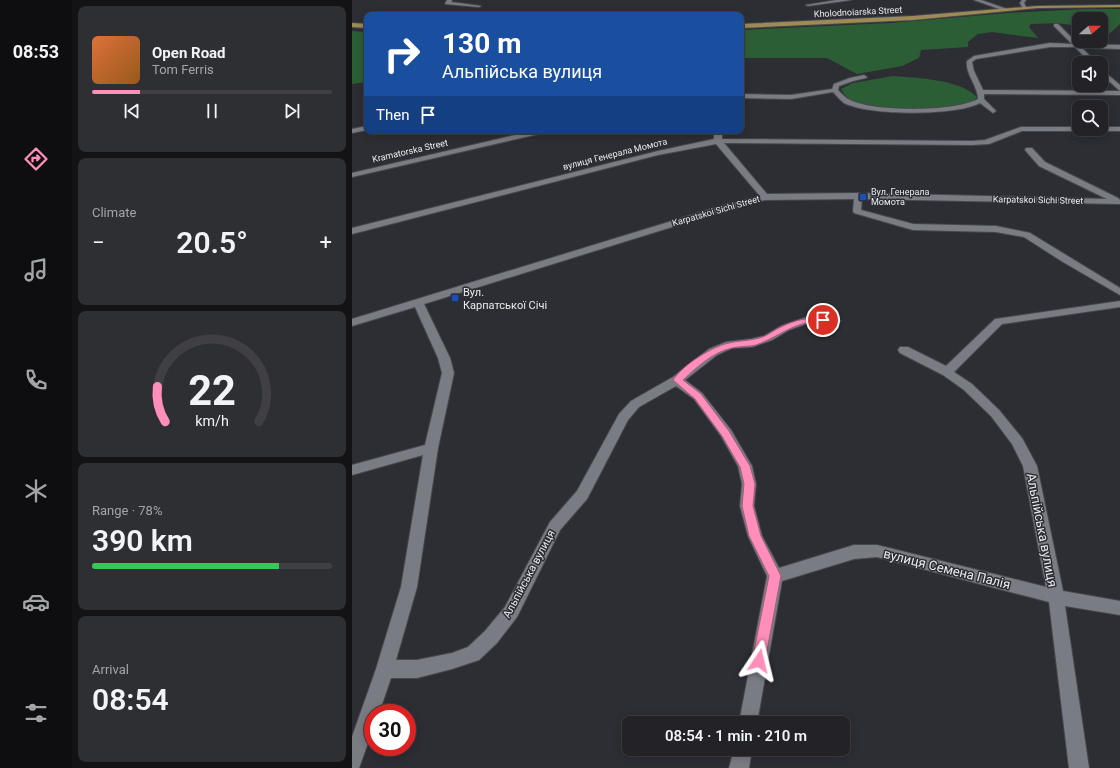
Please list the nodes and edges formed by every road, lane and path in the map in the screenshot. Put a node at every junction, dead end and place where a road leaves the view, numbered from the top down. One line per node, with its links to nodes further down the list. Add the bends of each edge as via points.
1 (450, 0): 6 (street, via 447,3)
2 (849, 0): 5 (street)
3 (976, 0): 9 (street)
4 (1024, 0): 8 (street, via 1022,3)
5 (808, 5)
6 (479, 6)
7 (1120, 6): 8 (main road, Kholodnoiarska Street)
8 (1025, 8): 9 (main road, Kholodnoiarska Street)
9 (1008, 10): 13 (main road, Kholodnoiarska Street, via 899,19)
10 (352, 25): 12 (main road)
11 (1056, 25): 14 (street)
12 (364, 26)
13 (744, 26)
14 (1072, 41)
15 (1072, 46): 24 (street, via 1050,45 974,58 969,62)
16 (1108, 47): 17 (street)
17 (1120, 47)
18 (1079, 48): 19 (street)
19 (1087, 56)
20 (864, 77): 23 (street, via 836,85)
21 (1108, 77): 22 (street)
22 (1120, 89)
23 (835, 90): 26 (street, via 791,97); 27 (street, via 843,99 850,102 880,108 943,109 966,107)
24 (981, 92): 25 (street); 27 (street)
25 (1120, 93)
26 (744, 96)
27 (981, 100): 28 (street)
28 (994, 111)
29 (364, 129): 33 (street)
30 (1072, 129): 36 (street, вулиця Генерала Момота, via 1021,129 986,142 972,143)
31 (1108, 129): 32 (street)
32 (1120, 129)
33 (352, 131)
34 (530, 134): 38 (street, Kramatorska Street)
35 (718, 134): 36 (street)
36 (718, 141): 40 (street); 42 (street, вулиця Генерала Момота, via 658,152)
37 (1029, 150): 41 (street, Karpatskoi Sichi Street, via 1042,164)
38 (352, 175)
39 (858, 196): 40 (street, Karpatskoi Sichi Street); 41 (street, Karpatskoi Sichi Street); 43 (street, via 858,210 912,227 996,229 1027,235)
40 (765, 197): 44 (street, Karpatskoi Sichi Street)
41 (1119, 202)
42 (352, 231)
43 (1120, 292)
44 (418, 302): 47 (street, Karpatskoi Sichi Street); 51 (street, via 444,358 448,373)
45 (1120, 304): 49 (street, via 999,321)
46 (836, 321): 50 (street, Альпійська вулиця, via 806,320 768,338 752,343 730,345 713,352)
47 (352, 323)
48 (904, 350): 49 (street, Альпійська вулиця)
49 (947, 372): 54 (street, Альпійська вулиця, via 968,387 995,413 1016,440 1030,466)
50 (677, 380): 53 (street, via 698,396 726,433 745,466 750,484 747,506 755,536); 56 (street, Альпійська вулиця, via 635,404 623,417 582,495 555,526 511,612 473,654 417,670)
51 (431, 448): 52 (street); 56 (street, via 409,587)
52 (352, 470)
53 (775, 576): 54 (street, вулиця Семена Палія, via 854,552 877,551); 57 (street)
54 (1056, 597): 55 (street, вулиця Семена Палія); 61 (street, Альпійська вулиця)
55 (1120, 608)
56 (385, 668): 59 (street)
57 (749, 716)
58 (742, 756): 60 (street)
59 (352, 763)
60 (739, 768)
61 (1079, 768)

